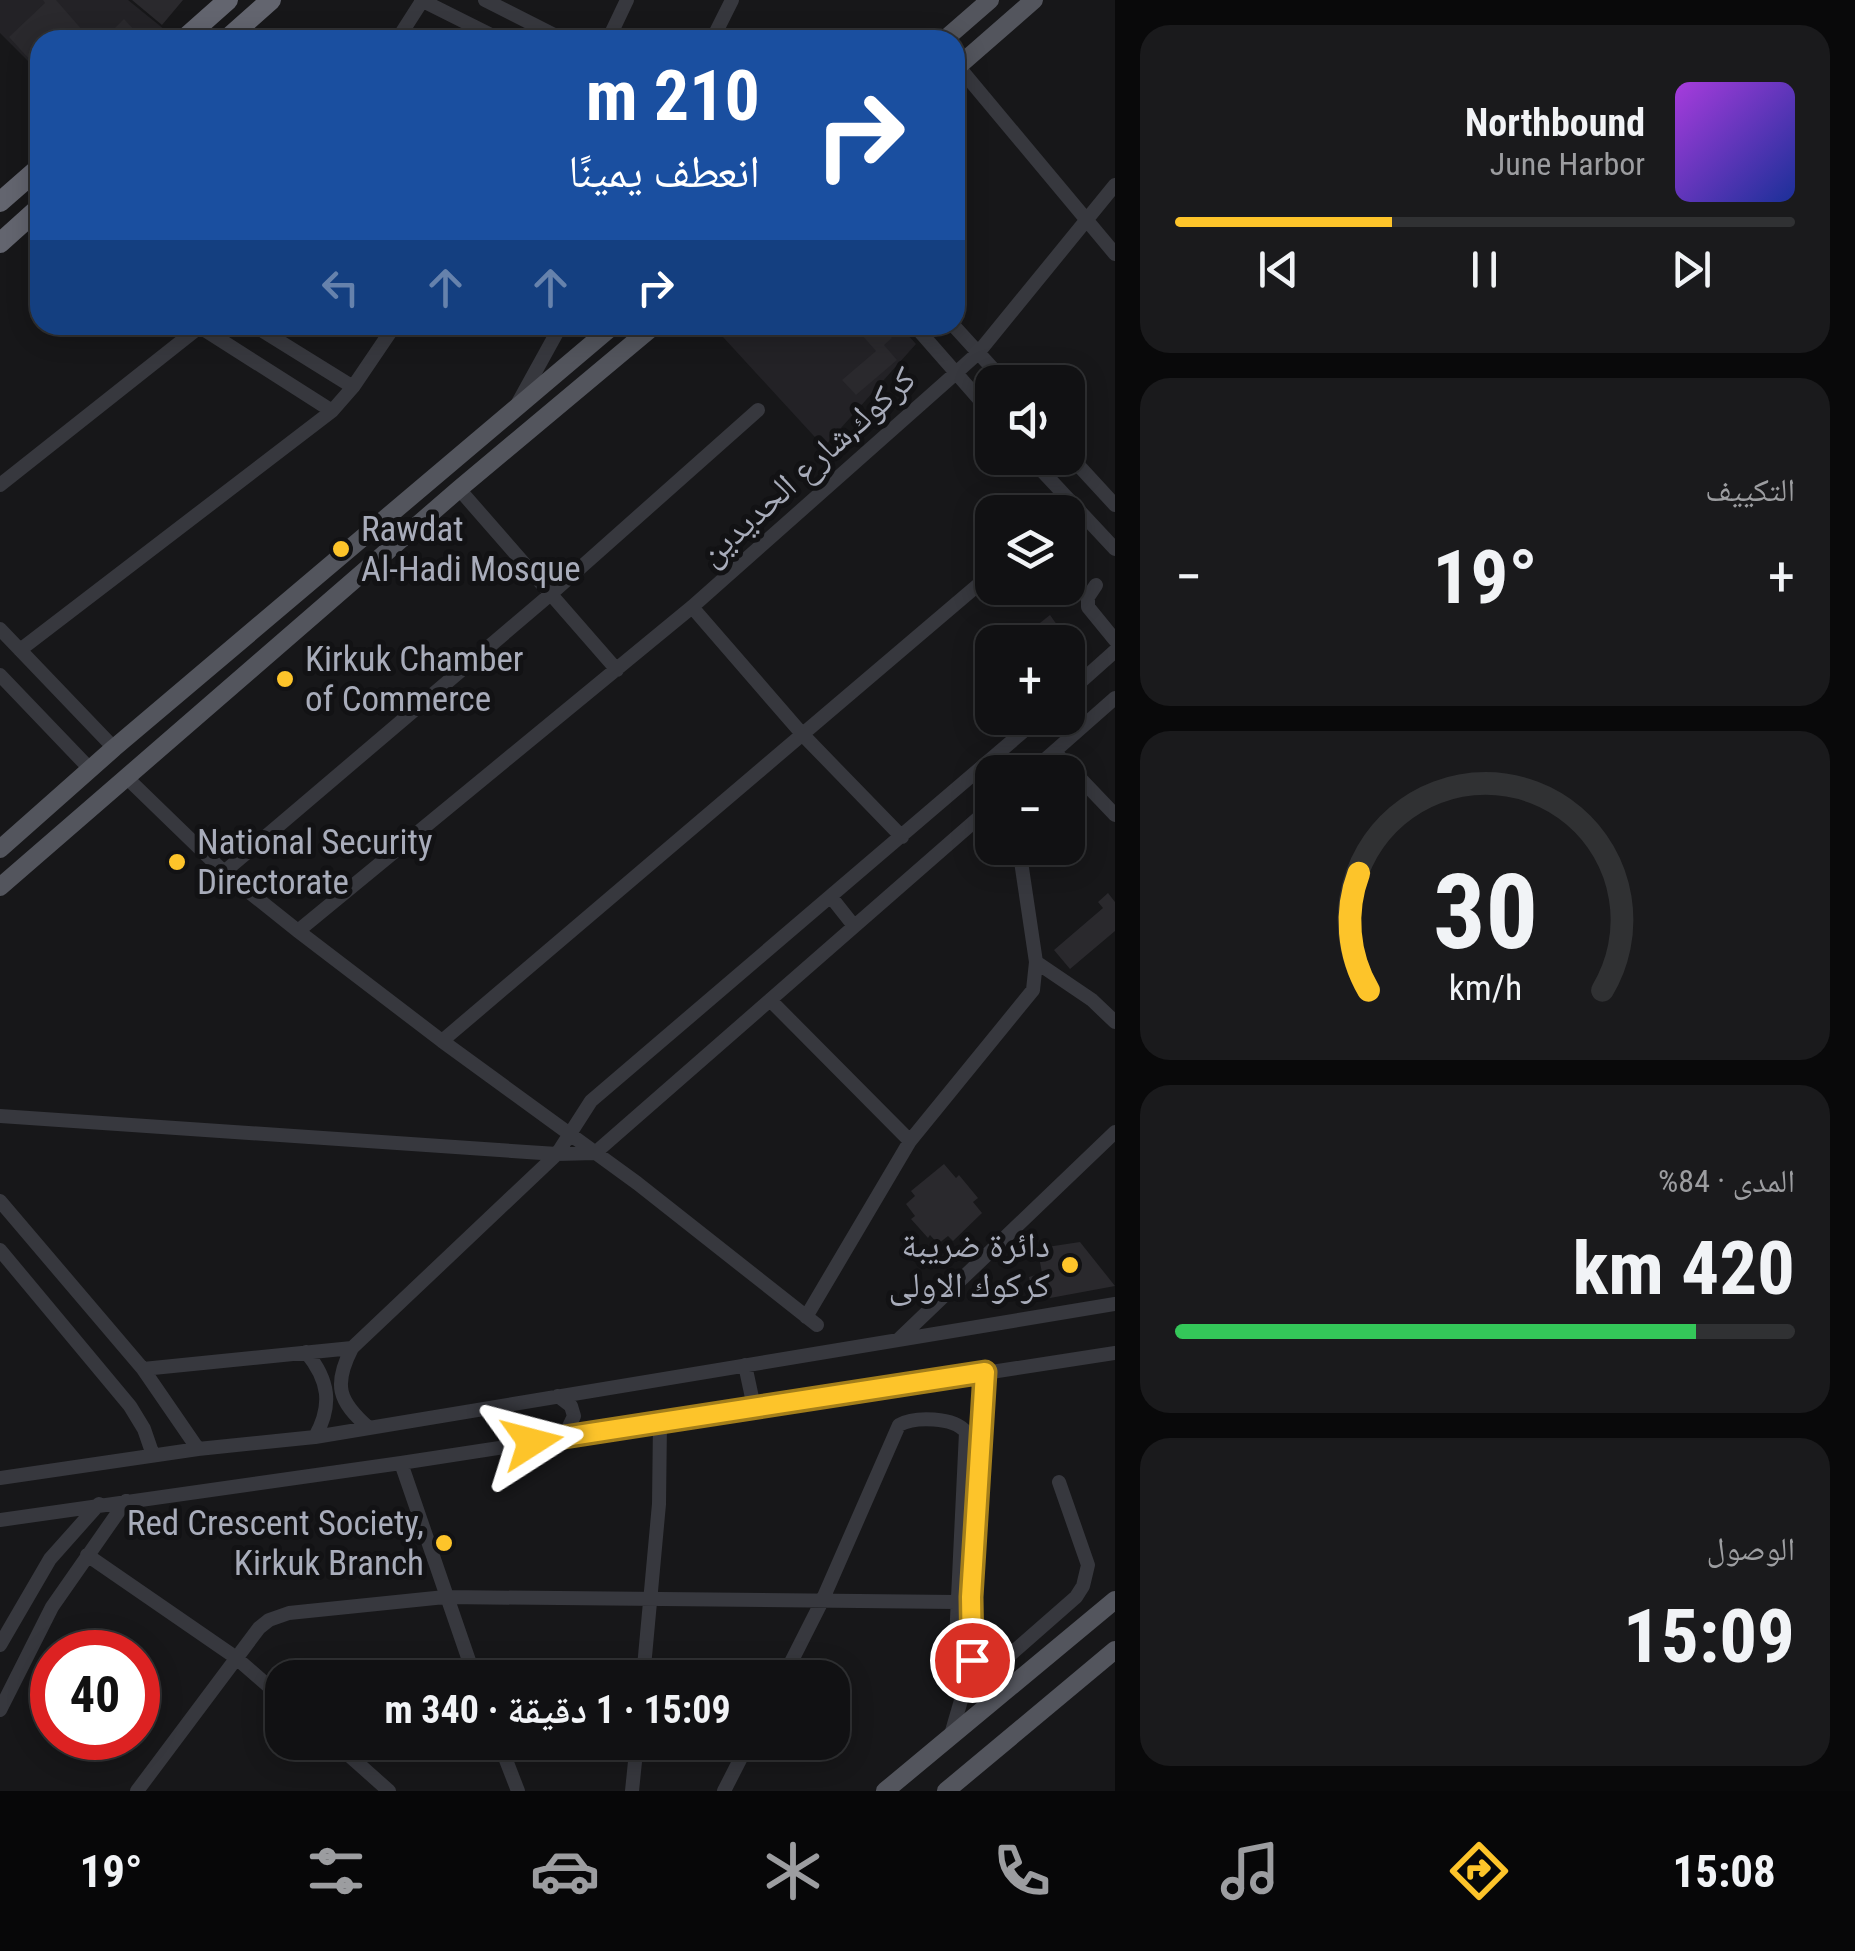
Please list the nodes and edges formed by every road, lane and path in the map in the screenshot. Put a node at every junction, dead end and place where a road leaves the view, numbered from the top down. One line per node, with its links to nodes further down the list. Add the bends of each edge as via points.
1 (228, 0): 11 (highway)
2 (271, 0): 12 (highway)
3 (422, 0): 13 (street); 14 (street)
4 (485, 0): 10 (street)
5 (526, 0): 10 (street)
6 (627, 0): 16 (street)
7 (732, 0): 17 (street)
8 (990, 0): 18 (main road)
9 (1034, 0): 19 (main road)
10 (518, 16): 15 (street)
11 (194, 30)
12 (237, 30)
13 (403, 30)
14 (481, 30)
15 (545, 30)
16 (613, 30)
17 (717, 30)
18 (956, 30)
19 (965, 59)
20 (965, 78): 24 (street)
21 (30, 176): 23 (highway)
22 (1115, 185): 24 (street, كركوك,شارع الحديدين)
23 (0, 202)
24 (1086, 221): 27 (street); 37 (street, كركوك,شارع الحديدين)
25 (30, 222): 26 (highway)
26 (0, 243)
27 (1115, 254)
28 (187, 335): 46 (street)
29 (215, 335): 44 (street)
30 (269, 335): 40 (street)
31 (388, 335): 40 (street)
32 (556, 335): 42 (street)
33 (602, 335): 42 (main road)
34 (643, 335): 47 (main road)
35 (923, 335): 39 (street)
36 (962, 335): 37 (street)
37 (978, 352): 38 (street); 39 (street, كركوك,شارع الحديدين)
38 (989, 365)
39 (957, 372): 41 (street); 54 (street, كركوك,شارع الحديدين)
40 (354, 387): 44 (street)
41 (975, 394)
42 (516, 409): 65 (main road)
43 (758, 410): 53 (street)
44 (332, 411): 57 (street)
45 (1085, 472): 48 (street)
46 (0, 484)
47 (459, 489): 53 (street); 69 (main road)
48 (1115, 505)
49 (1085, 523): 50 (street)
50 (1115, 549)
51 (1096, 586): 56 (street, via 1088,607)
52 (975, 588): 63 (street)
53 (552, 593): 59 (street); 75 (street)
54 (692, 607): 59 (street, كركوك,شارع الحديدين); 63 (street, كركوك,شارع الحديدين)
55 (0, 629): 57 (street)
56 (1115, 640)
57 (20, 650): 65 (street)
58 (1115, 651): 61 (street)
59 (617, 670): 79 (street, كركوك,شارع الحديدين)
60 (0, 675): 68 (street)
61 (1085, 677)
62 (1115, 698): 66 (street)
63 (804, 734): 72 (street, كركوك,شارع الحديدين); 83 (street)
64 (1019, 735): 72 (street)
65 (114, 748): 68 (main road)
66 (1055, 752): 67 (street); 70 (street)
67 (1052, 755)
68 (90, 769): 73 (main road)
69 (128, 778): 75 (street); 76 (main road)
70 (1115, 815)
71 (975, 821): 78 (street)
72 (902, 837): 77 (street)
73 (0, 849)
74 (1022, 865): 80 (street)
75 (224, 872): 79 (street)
76 (0, 888)
77 (831, 897): 78 (street); 86 (street, via 591,1101)
78 (854, 926): 81 (street)
79 (298, 931): 83 (street)
80 (1036, 962): 82 (street); 87 (street, via 1033,990)
81 (771, 1001): 87 (street); 88 (street)
82 (1115, 1022)
83 (442, 1041): 86 (street)
84 (0, 1116): 89 (street)
85 (1115, 1132): 93 (street)
86 (569, 1134): 88 (street); 89 (street)
87 (910, 1141): 88 (street, via 812,1321)
88 (595, 1153): 89 (street)
89 (557, 1154): 94 (street)
90 (0, 1202): 98 (street)
91 (0, 1250): 107 (street, via 130,1406)
92 (1115, 1304): 93 (street)
93 (898, 1340): 97 (street)
94 (352, 1348): 95 (street); 103 (street, via 340,1388 350,1412)
95 (306, 1352): 98 (street); 104 (street, via 326,1386 326,1413)
96 (1115, 1353): 99 (street)
97 (745, 1364): 100 (street); 101 (street)
98 (143, 1369): 106 (street)
99 (985, 1372): 101 (street); 126 (street, via 971,1597 972,1660)
100 (558, 1396): 103 (street); 105 (street, via 574,1416)
101 (754, 1407): 102 (street)
102 (660, 1422): 105 (street); 116 (street)
103 (369, 1428): 104 (street)
104 (315, 1437): 106 (street)
105 (564, 1437): 108 (street)
106 (198, 1449): 107 (street)
107 (153, 1455): 109 (street)
108 (401, 1463): 111 (street); 115 (street)
109 (0, 1478)
110 (1059, 1482): 126 (street, via 1088,1565 1084,1586)
111 (126, 1501): 112 (street); 114 (street)
112 (99, 1504): 113 (street); 120 (street, via 50,1559)
113 (0, 1520)
114 (87, 1555): 122 (street); 129 (street, via 33,1640)
115 (445, 1598): 116 (street); 122 (street, via 279,1616); 123 (street)
116 (651, 1600): 118 (street); 124 (street)
117 (1115, 1600): 130 (main road)
118 (822, 1601): 119 (street); 119 (street, via 899,1425 917,1420 953,1423 966,1432); 125 (street)
119 (956, 1602): 128 (street, via 955,1669)
120 (0, 1644)
121 (1115, 1650): 141 (main road)
122 (235, 1657): 127 (street); 135 (street)
123 (468, 1660)
124 (645, 1660)
125 (791, 1660)
126 (980, 1682): 128 (street)
127 (265, 1683)
128 (962, 1697): 130 (street)
129 (0, 1710)
130 (950, 1739): 140 (main road)
131 (354, 1760): 136 (street)
132 (507, 1760): 137 (street)
133 (635, 1760): 138 (street)
134 (740, 1760): 139 (street)
135 (137, 1791)
136 (389, 1791)
137 (518, 1791)
138 (632, 1791)
139 (724, 1791)
140 (885, 1791)
141 (946, 1791)

